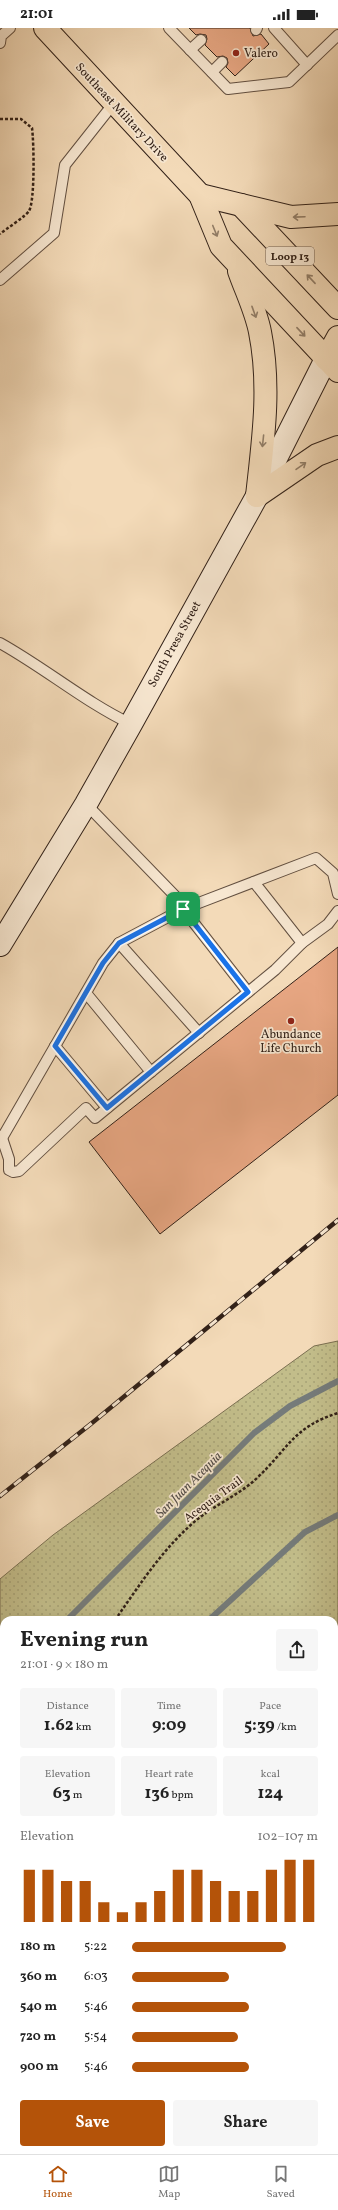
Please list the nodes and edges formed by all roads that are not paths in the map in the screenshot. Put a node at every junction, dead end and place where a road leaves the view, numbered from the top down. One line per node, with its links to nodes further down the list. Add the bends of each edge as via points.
1 (10, 28): 6 (lane)
2 (169, 28): 8 (lane)
3 (274, 28): 10 (lane)
4 (50, 30): 12 (main road, Southeast Military Drive)
5 (338, 35): 10 (lane)
6 (0, 38)
7 (201, 40): 8 (lane)
8 (190, 50): 11 (lane)
9 (222, 62): 11 (lane)
10 (308, 64): 11 (lane, via 289,82 228,89)
11 (212, 72)
12 (114, 103): 13 (main road, Southeast Military Drive); 17 (lane, via 65,165 54,232)
13 (200, 196): 14 (main road); 16 (main road, Southeast Military Drive, one-way to 16, via 221,246)
14 (241, 205): 15 (main road, one-way to 14, via 291,217); 18 (main road, Loop 13, one-way to 14)
15 (338, 214)
16 (236, 262): 20 (main road, Southeast Military Drive, one-way to 20); 22 (main road, one-way to 22, via 260,330 265,363 267,401)
17 (0, 280)
18 (338, 308)
19 (338, 337): 20 (main road, South Presa Street)
20 (332, 365): 22 (main road, South Presa Street)
21 (338, 447): 22 (main road, one-way to 21, via 317,455)
22 (257, 496): 24 (main road, South Presa Street)
23 (0, 643): 24 (lane, via 108,713)
24 (131, 724): 25 (main road, South Presa Street)
25 (86, 804): 28 (lane, via 179,900); 32 (main road, South Presa Street)
26 (254, 882): 27 (lane, via 316,858 333,873); 28 (lane); 31 (lane)
27 (338, 894)
28 (183, 909): 30 (lane); 33 (lane)
29 (338, 911): 31 (lane, via 328,924)
30 (119, 943): 34 (lane, via 103,963); 35 (lane)
31 (302, 943): 33 (lane)
32 (0, 945)
33 (248, 992): 35 (lane)
34 (86, 993): 36 (lane); 37 (lane)
35 (199, 1033): 37 (lane)
36 (55, 1046): 38 (lane); 39 (lane)
37 (151, 1072): 38 (lane)
38 (107, 1108): 39 (lane, via 95,1118 86,1108 19,1171 9,1170 9,1159)
39 (1, 1137)

